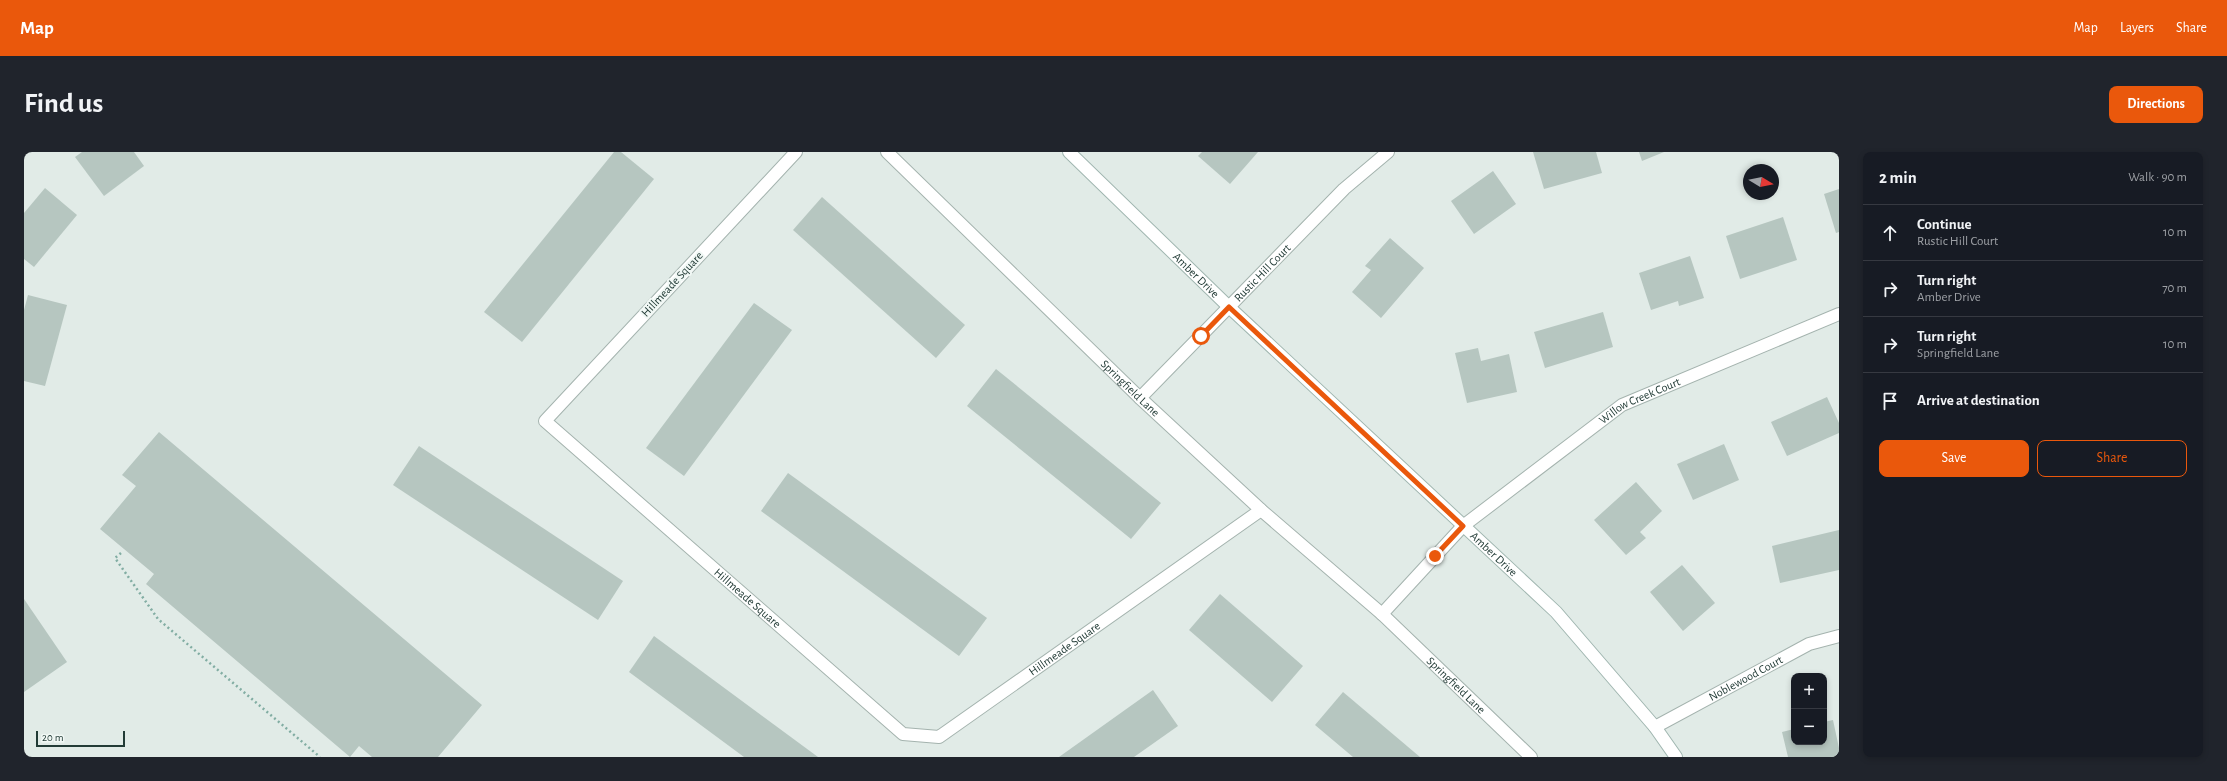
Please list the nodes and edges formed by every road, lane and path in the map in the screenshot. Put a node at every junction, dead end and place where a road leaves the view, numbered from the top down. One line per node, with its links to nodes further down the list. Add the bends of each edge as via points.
1 (796, 152): 8 (street, Hillmeade Square, via 545,421 903,734 939,737)
2 (887, 152): 7 (street, Springfield Lane)
3 (1069, 152): 5 (street, Amber Drive)
4 (1388, 152): 5 (street, Rustic Hill Court, via 1344,189)
5 (1229, 307): 7 (street, Rustic Hill Court); 9 (street, Amber Drive)
6 (1839, 314): 9 (street, Willow Creek Court, via 1622,405)
7 (1140, 398): 8 (street, Springfield Lane)
8 (1261, 510): 11 (street, Springfield Lane)
9 (1463, 526): 11 (street); 13 (street, Amber Drive, via 1556,612)
10 (121, 553): 14 (path, via 115,558 158,618)
11 (1382, 614): 15 (street, Springfield Lane)
12 (1839, 636): 13 (street, Noblewood Court, via 1809,644)
13 (1655, 727): 16 (street, Amber Drive)
14 (320, 757)
15 (1531, 757)
16 (1676, 757)

